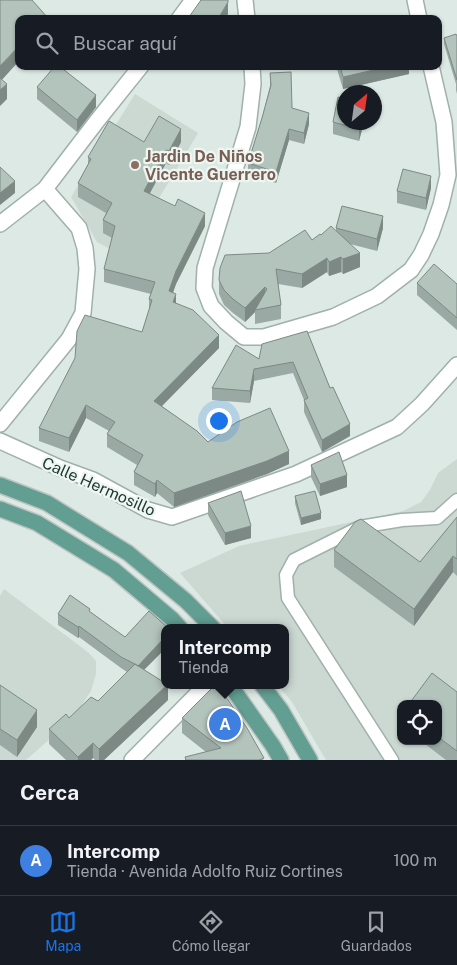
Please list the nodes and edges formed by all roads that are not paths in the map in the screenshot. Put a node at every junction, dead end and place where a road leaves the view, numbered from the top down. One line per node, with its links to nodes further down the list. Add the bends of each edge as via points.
1 (193, 0): 4 (street)
2 (246, 0): 5 (street)
3 (415, 0): 6 (street)
4 (182, 15)
5 (247, 15)
6 (418, 15)
7 (138, 70): 11 (street)
8 (252, 70): 10 (street, via 248,127 205,268 204,288 211,306 244,337 264,337 333,317 378,296 411,270 431,234 441,205 448,175)
9 (432, 70): 10 (street)
10 (451, 120)
11 (44, 189): 12 (street); 14 (street, via 78,228 85,248 87,269 83,313 69,339)
12 (0, 224)
13 (457, 365): 15 (street, Calle Hermosillo, via 397,428 296,474 172,517 148,510 93,480)
14 (0, 424)
15 (0, 441)
16 (0, 485): 20 (main road, via 47,503 128,553)
17 (457, 500): 27 (lane, via 437,518 360,527 294,560 286,575 288,598)
18 (0, 510): 19 (main road, via 37,523 114,570)
19 (176, 624)
20 (209, 624)
21 (202, 689): 24 (street)
22 (233, 689): 25 (main road)
23 (265, 689): 26 (main road)
24 (132, 760)
25 (281, 760)
26 (310, 760)
27 (392, 760)

